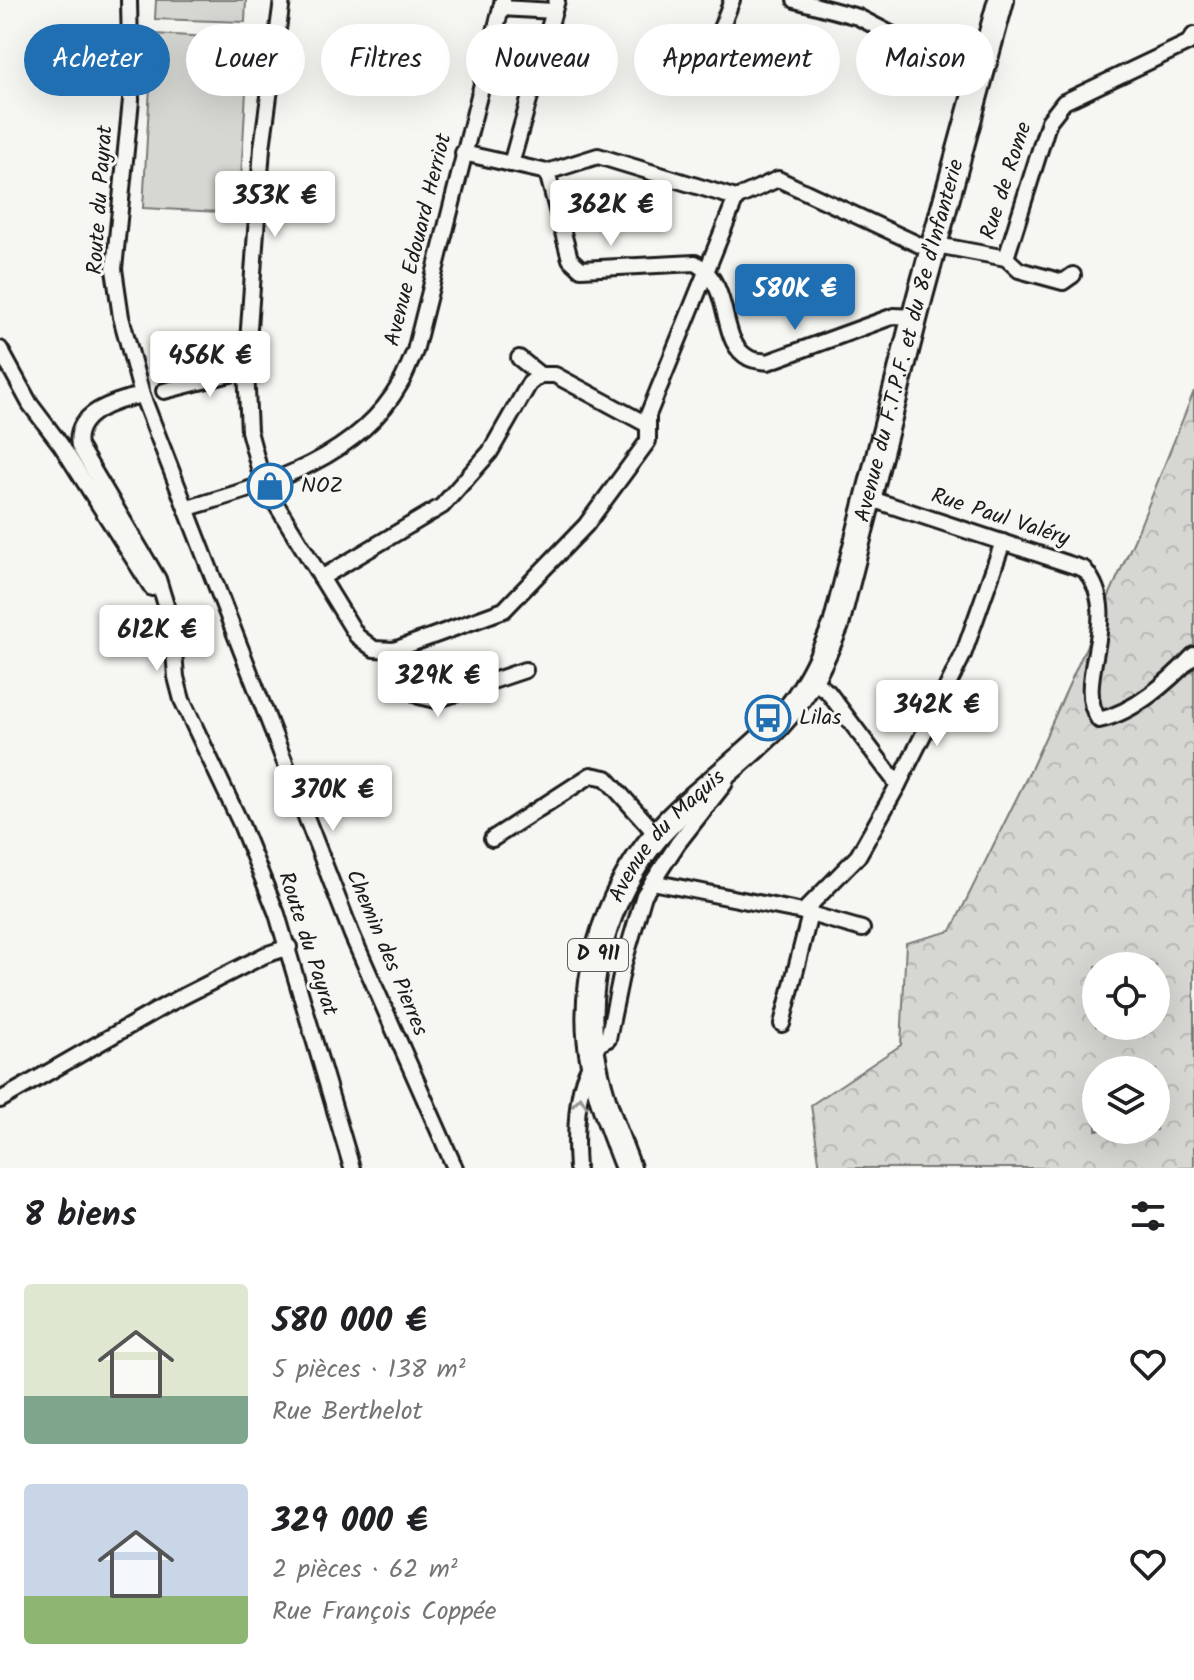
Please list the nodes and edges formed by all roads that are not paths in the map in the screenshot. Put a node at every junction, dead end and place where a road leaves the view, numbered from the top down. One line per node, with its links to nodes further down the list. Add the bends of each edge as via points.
1 (129, 0): 27 (street, Route du Payrat, via 131,100 114,269)
2 (282, 0): 24 (street, via 262,148)
3 (732, 0): 8 (street)
4 (795, 0): 9 (street)
5 (1001, 0): 10 (main road, Avenue du F.T.P.F. et du 8e d'Infanterie / D 911)
6 (502, 4): 7 (street); 13 (street, Avenue Edouard Herriot)
7 (556, 6): 14 (street)
8 (723, 24)
9 (872, 24)
10 (994, 24)
11 (1194, 35): 18 (street, Rue de Rome, via 1188,43 1064,102 1049,121)
12 (974, 96): 17 (main road, Avenue du F.T.P.F. et du 8e d'Infanterie / D 911)
13 (463, 153): 14 (street); 29 (street, Avenue Edouard Herriot, via 415,351 399,385 372,421 332,452)
14 (511, 164): 15 (street)
15 (547, 172): 16 (street, via 598,156); 19 (street, via 570,259 581,269 695,263)
16 (736, 198): 17 (street, Rue de Rome, via 778,179 926,248); 19 (street)
17 (935, 247): 18 (street, Rue de Rome); 21 (main road, Avenue du F.T.P.F. et du 8e d'Infanterie / D 911)
18 (1006, 258): 20 (street, via 1019,270 1063,282)
19 (707, 270): 21 (street, via 715,280 734,345 750,359 768,362 894,316); 28 (street)
20 (1073, 275)
21 (915, 317): 30 (main road, Avenue du F.T.P.F. et du 8e d'Infanterie / D 911)
22 (0, 349): 34 (street, via 30,404)
23 (519, 358): 25 (street)
24 (246, 370): 26 (street); 29 (street, via 249,431)
25 (540, 375): 28 (street, via 555,375); 33 (street, via 529,384 490,452 442,506)
26 (164, 391)
27 (135, 397): 31 (street, Chemin des Pierres); 34 (street, Route du Payrat, via 90,415 77,434 79,446 158,579)
28 (648, 425): 35 (street, via 648,441 586,525 504,610)
29 (263, 483): 31 (street, Avenue Edouard Herriot); 33 (street)
30 (868, 498): 32 (street, Rue Paul Valéry); 38 (main road, Avenue du F.T.P.F. et du 8e d'Infanterie / D 911, via 836,625)
31 (188, 508): 51 (street, Chemin des Pierres, via 352,935)
32 (1003, 542): 36 (street, Rue Paul Valéry, via 1084,569 1095,581 1101,630 1090,692 1091,710 1099,720 1119,716); 40 (street, via 963,655)
33 (321, 578): 35 (street, via 357,636 374,649)
34 (164, 600): 46 (street, Route du Payrat, via 182,700 240,822)
35 (394, 650): 37 (street, via 403,683 419,696 436,700)
36 (1194, 655)
37 (525, 670)
38 (812, 680): 39 (main road, Avenue du Maquis / D 911, via 778,724); 40 (street, via 828,692)
39 (719, 778): 41 (main road, Avenue du Maquis / D 911); 43 (street, via 725,783)
40 (898, 785): 44 (street, via 858,856)
41 (657, 835): 42 (street, via 606,778 591,775); 48 (main road, Avenue du Maquis / D 911, via 629,875 602,938 590,1011)
42 (492, 839)
43 (652, 882): 44 (street); 48 (street, via 623,966 608,1039)
44 (806, 913): 45 (street); 47 (street)
45 (862, 929)
46 (289, 947): 49 (street, via 166,1005); 50 (street, Route du Payrat)
47 (782, 1024)
48 (593, 1055): 52 (street, one-way to 48, via 582,1085); 53 (main road, Avenue du Maquis / D 911)
49 (0, 1100)
50 (352, 1168)
51 (455, 1168)
52 (577, 1168)
53 (628, 1168)

